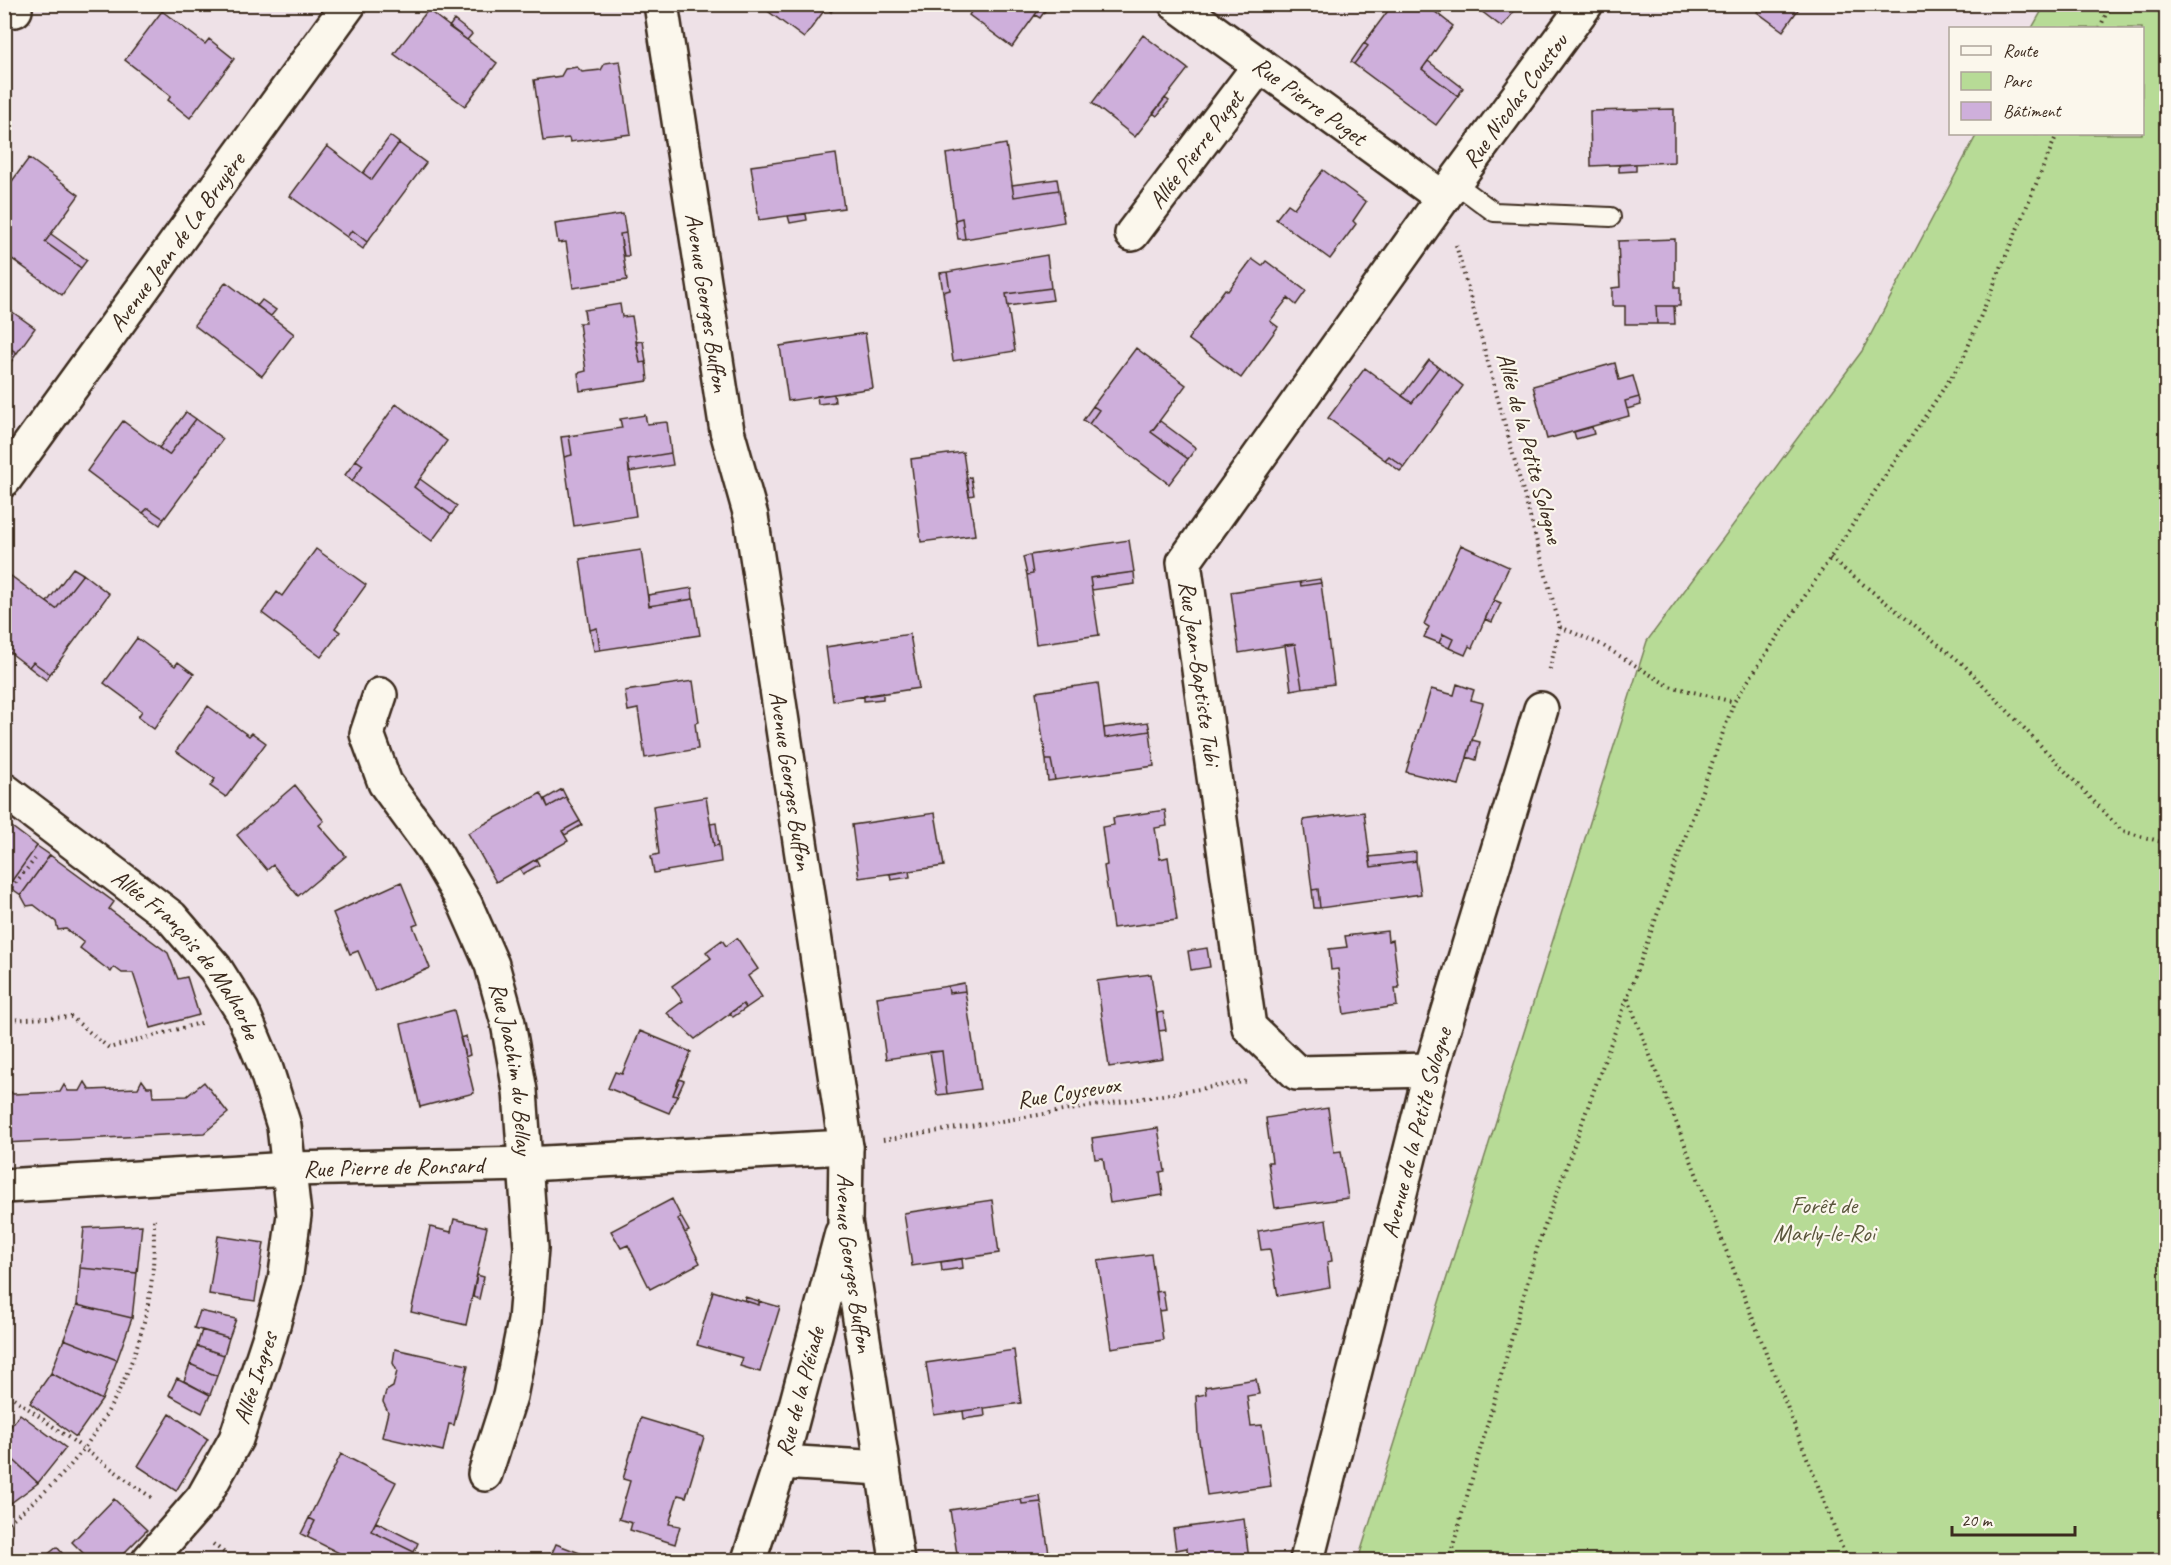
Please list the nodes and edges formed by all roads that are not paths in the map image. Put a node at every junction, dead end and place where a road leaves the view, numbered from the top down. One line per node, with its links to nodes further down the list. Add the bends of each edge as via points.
1 (348, 4): 9 (street, Avenue Jean de La Bruyère)
2 (661, 4): 14 (street, Avenue Georges Buffon, via 727,431 751,516)
3 (1176, 4): 5 (street, Rue Pierre Puget)
4 (1586, 4): 6 (street, Rue Nicolas Coustou)
5 (1260, 65): 6 (street, Rue Pierre Puget); 8 (street, Allée Pierre Puget)
6 (1449, 191): 7 (lane, via 1494,212); 13 (street, Rue Jean-Baptiste Tubi, via 1184,562 1249,1027 1297,1073)
7 (1611, 218)
8 (1132, 234)
9 (4, 480)
10 (380, 695): 15 (street, Rue Joachim du Bellay, via 367,734 385,783 431,846 465,904 492,965 520,1091)
11 (1541, 709): 13 (street, Avenue de la Petite Sologne)
12 (4, 790): 16 (street, Allée François de Malherbe, via 171,917 215,968 242,1011 265,1066 284,1126)
13 (1431, 1070): 25 (street, Avenue de la Petite Sologne)
14 (846, 1146): 15 (street, Rue Pierre de Ronsard); 18 (street, Avenue Georges Buffon)
15 (526, 1164): 16 (street, Rue Pierre de Ronsard); 21 (street, Rue Joachim du Bellay, via 531,1248 525,1321 510,1396)
16 (290, 1169): 17 (street, Rue Pierre de Ronsard); 22 (street, Allée Ingres, via 294,1215 285,1281 236,1439 203,1498)
17 (4, 1186)
18 (845, 1221): 19 (street, Rue de la Pléiade); 20 (street, Avenue Georges Buffon)
19 (781, 1462): 20 (street); 23 (street, Rue de la Pléiade)
20 (882, 1468): 24 (street, Avenue Georges Buffon)
21 (485, 1473)
22 (148, 1560)
23 (749, 1560)
24 (897, 1560)
25 (1306, 1560)

